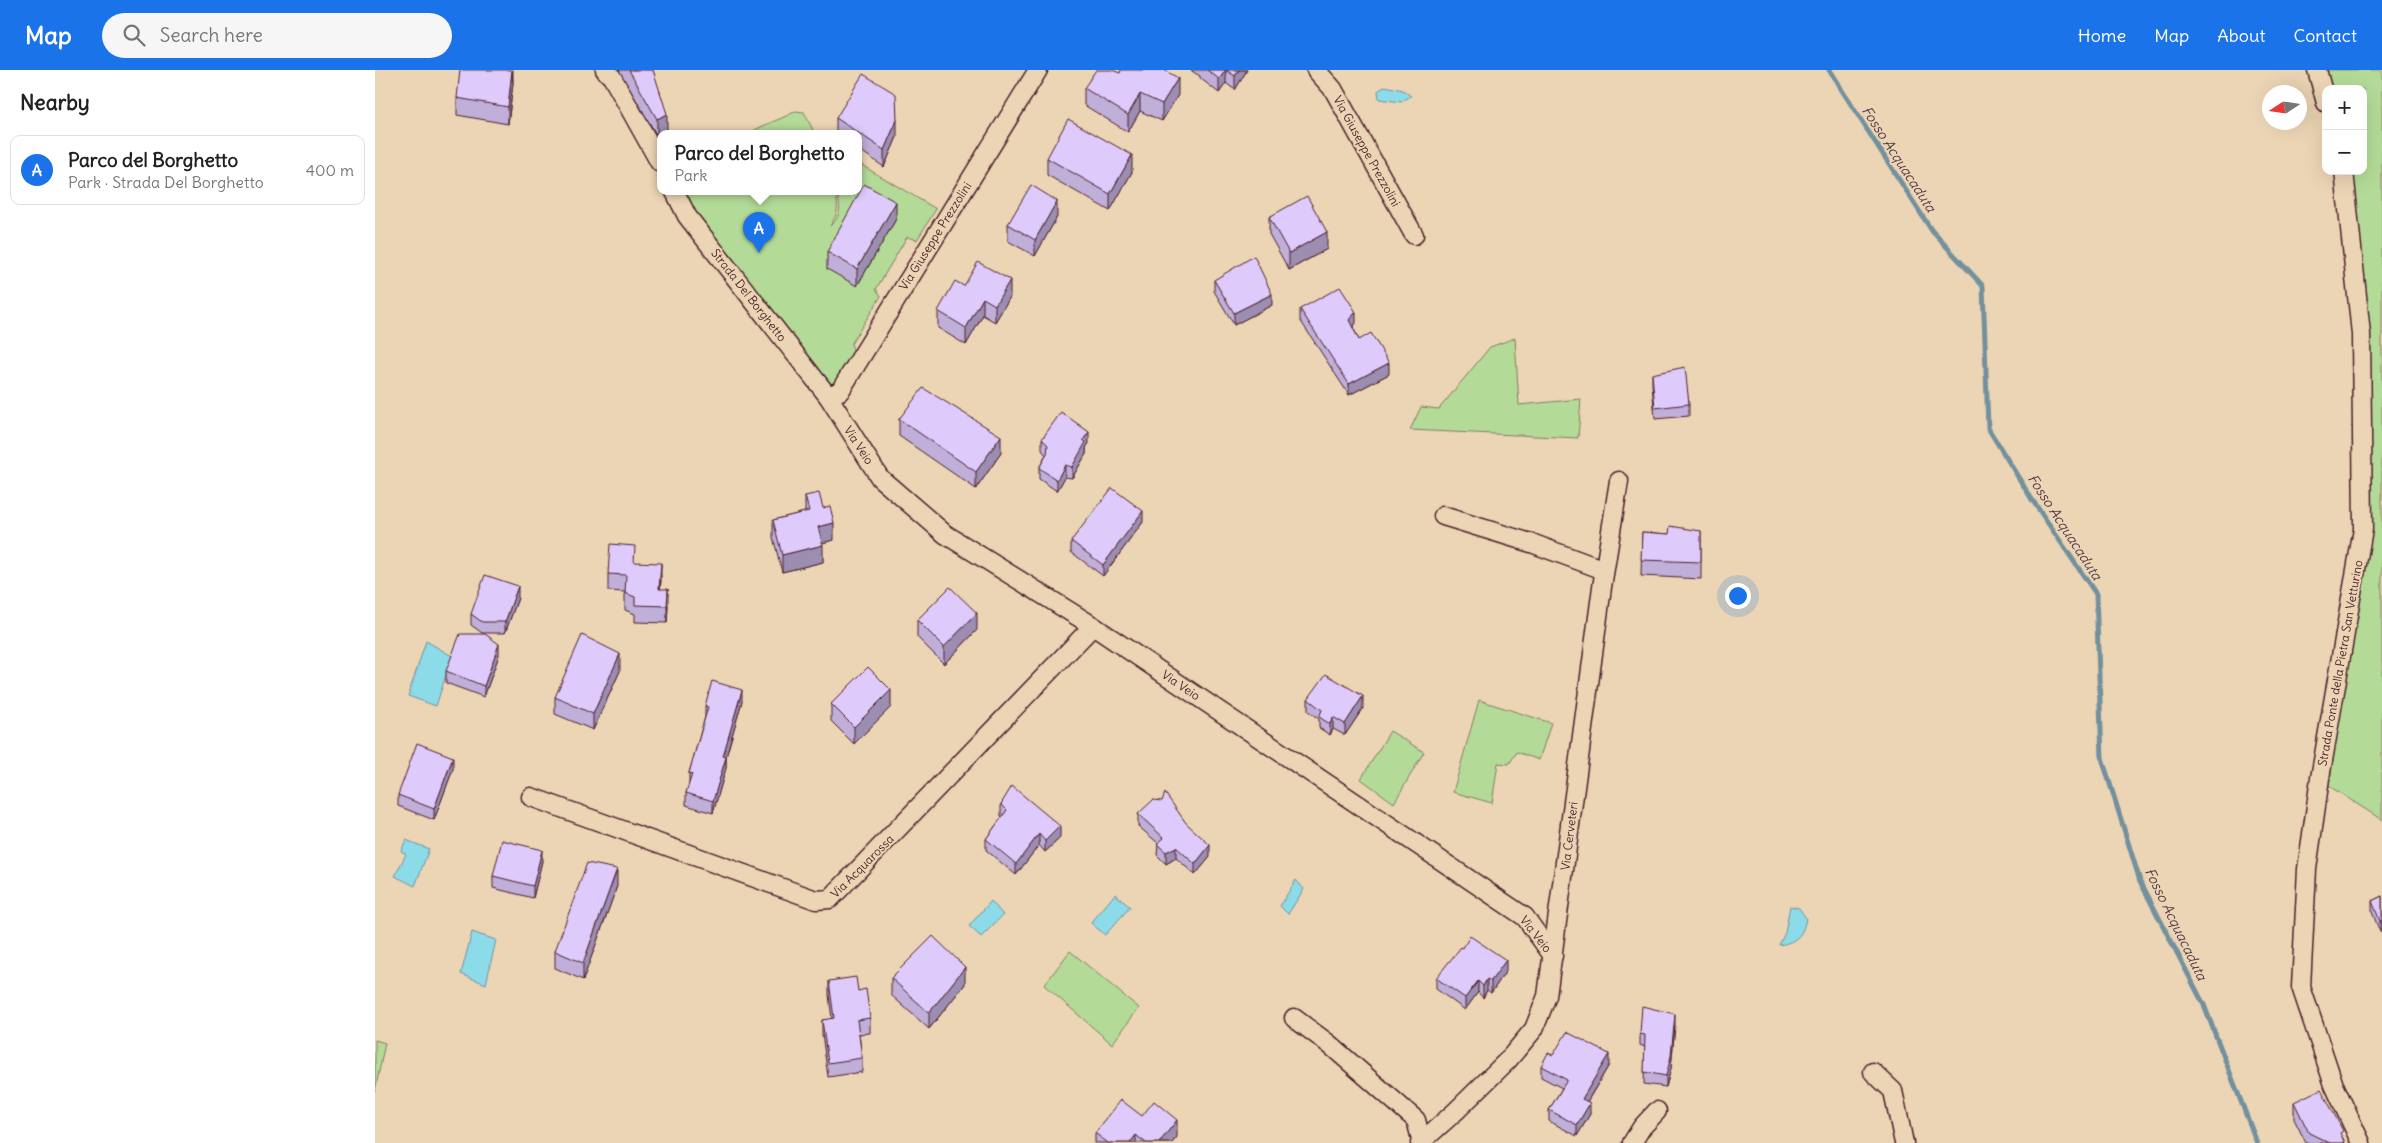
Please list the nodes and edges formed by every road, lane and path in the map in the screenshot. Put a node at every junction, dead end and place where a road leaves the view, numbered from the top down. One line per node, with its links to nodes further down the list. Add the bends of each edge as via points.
1 (605, 70): 6 (street)
2 (1038, 70): 10 (street, Via Giuseppe Prezzolini, via 840,390)
3 (1316, 70): 9 (street, Via Giuseppe Prezzolini, via 1333,89)
4 (2317, 70): 5 (street)
5 (2322, 88)
6 (657, 158)
7 (2344, 175): 23 (street, Strada Ponte della Pietra San Vetturino, via 2361,334 2363,529 2307,868 2301,986 2334,1085)
8 (676, 195): 10 (street, Strada Del Borghetto, via 687,216)
9 (1414, 235)
10 (828, 396): 14 (street, Via Veio, via 880,478 945,534)
11 (1619, 481): 13 (street, Via Cerveteri)
12 (1443, 516): 13 (street)
13 (1605, 570): 16 (street, Via Cerveteri)
14 (1093, 626): 15 (street, Via Acquarossa, via 830,899 816,900); 16 (street, Via Veio, via 1525,917)
15 (531, 797)
16 (1553, 956): 20 (street, Via Cerveteri, via 1547,996 1534,1029 1508,1060)
17 (1293, 1018): 20 (street, via 1329,1044 1416,1120)
18 (1873, 1072): 22 (street, via 1893,1091)
19 (1657, 1111): 21 (street)
20 (1421, 1143)
21 (1632, 1143)
22 (1904, 1143)
23 (2361, 1143)

